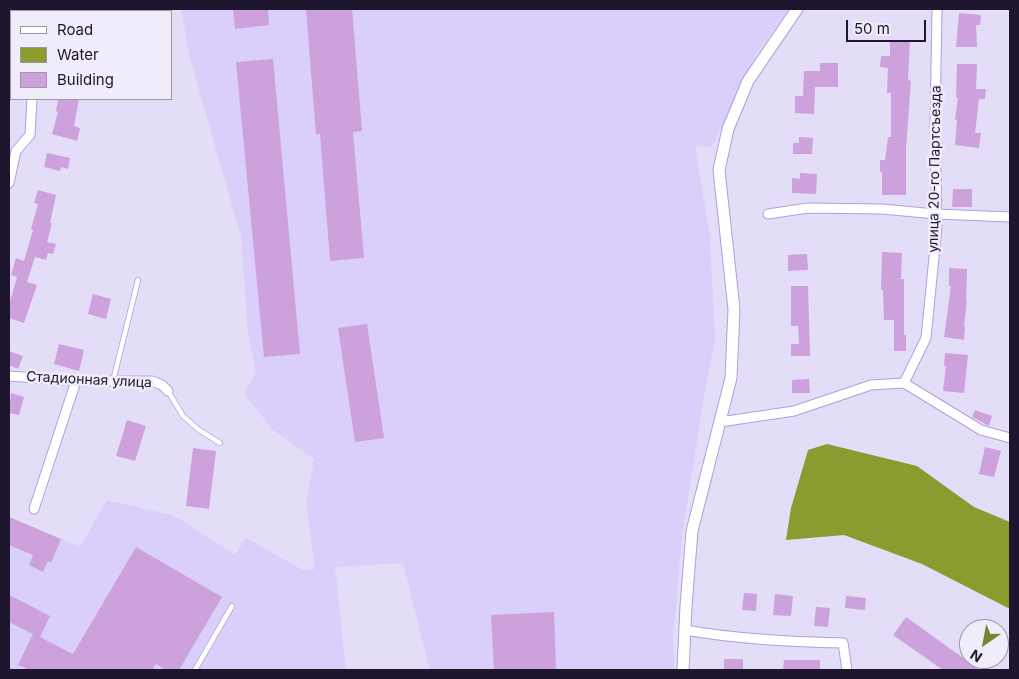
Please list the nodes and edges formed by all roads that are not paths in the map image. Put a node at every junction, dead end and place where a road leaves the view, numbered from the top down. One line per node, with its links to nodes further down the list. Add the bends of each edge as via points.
1 (797, 9): 14 (street, via 748,81 728,128 720,170 734,309 731,378)
2 (937, 9): 6 (street, улица 20-го Партсъезда)
3 (32, 100): 4 (street, via 30,135 16,151)
4 (9, 183)
5 (768, 214): 6 (street, via 808,208)
6 (936, 214): 7 (street); 12 (street, улица 20-го Партсъезда, via 926,338)
7 (1010, 217)
8 (138, 280): 11 (lane)
9 (9, 376): 10 (street, Стадионная улица)
10 (76, 381): 11 (street, Стадионная улица); 17 (street)
11 (113, 381): 13 (street, Стадионная улица, via 152,381)
12 (904, 383): 14 (street, via 871,385 794,411); 15 (street, via 981,430)
13 (168, 390): 16 (lane, via 183,416)
14 (720, 422): 19 (street, via 692,531)
15 (1010, 438)
16 (220, 442)
17 (34, 509)
18 (232, 606): 20 (lane)
19 (684, 630): 21 (street); 22 (street, via 788,642 843,643)
20 (195, 670)
21 (683, 670)
22 (847, 670)

